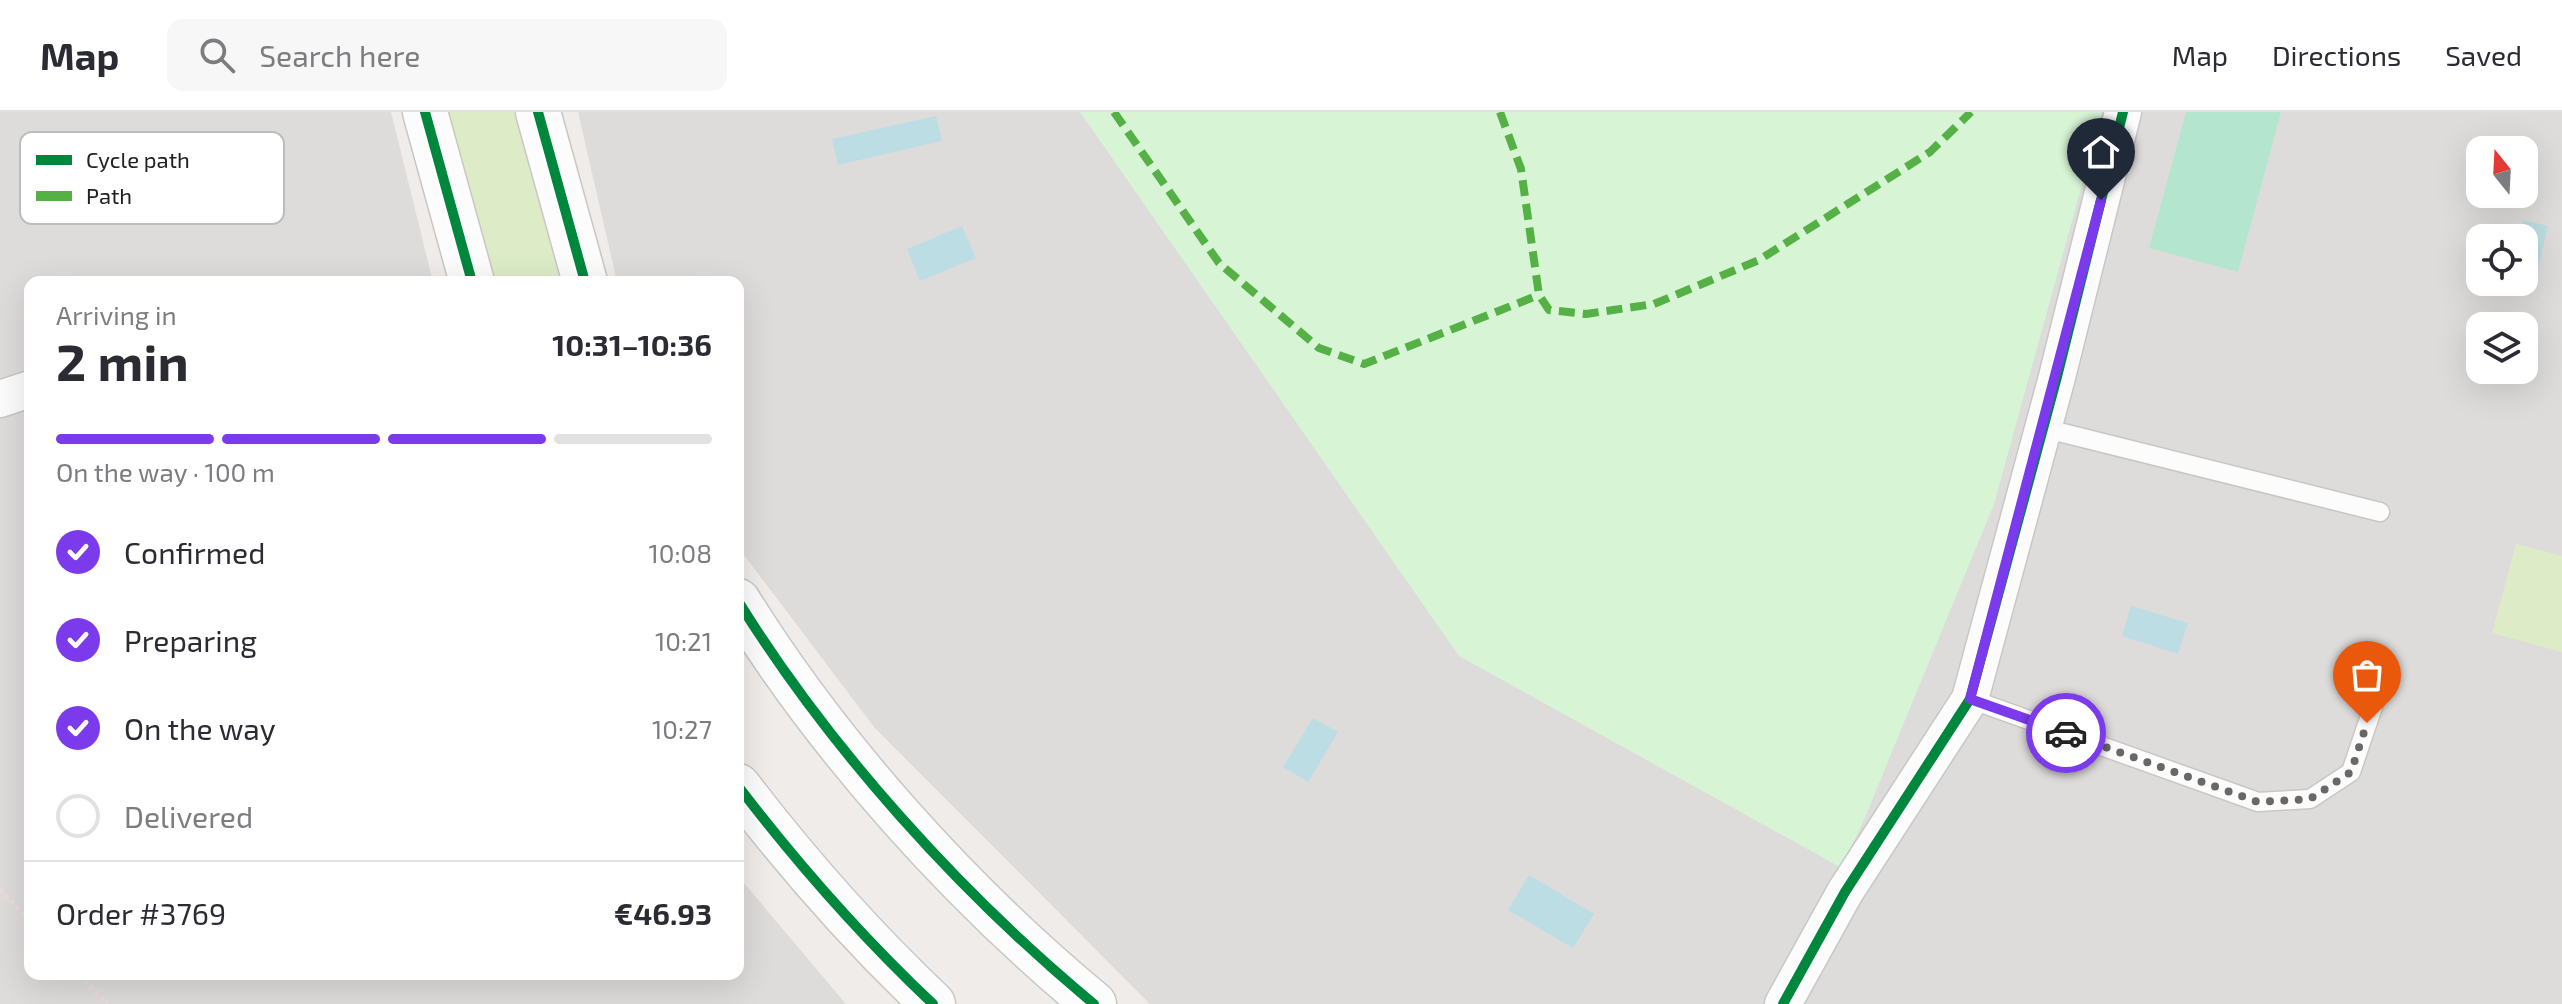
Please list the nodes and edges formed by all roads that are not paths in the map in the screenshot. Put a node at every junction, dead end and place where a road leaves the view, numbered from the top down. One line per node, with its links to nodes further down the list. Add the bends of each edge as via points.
1 (425, 112): 4 (street)
2 (538, 112): 5 (street)
3 (2123, 112): 8 (street)
4 (470, 276)
5 (583, 276)
6 (24, 391): 7 (street)
7 (0, 399)
8 (2043, 428): 9 (lane); 12 (street)
9 (2380, 512)
10 (744, 610): 15 (street, via 856,764 1014,933)
11 (2376, 698): 12 (lane, via 2351,772 2310,799 2258,802)
12 (1970, 699): 16 (street, via 1845,892)
13 (744, 794): 14 (street, via 797,860)
14 (933, 1004)
15 (1094, 1004)
16 (1783, 1004)

